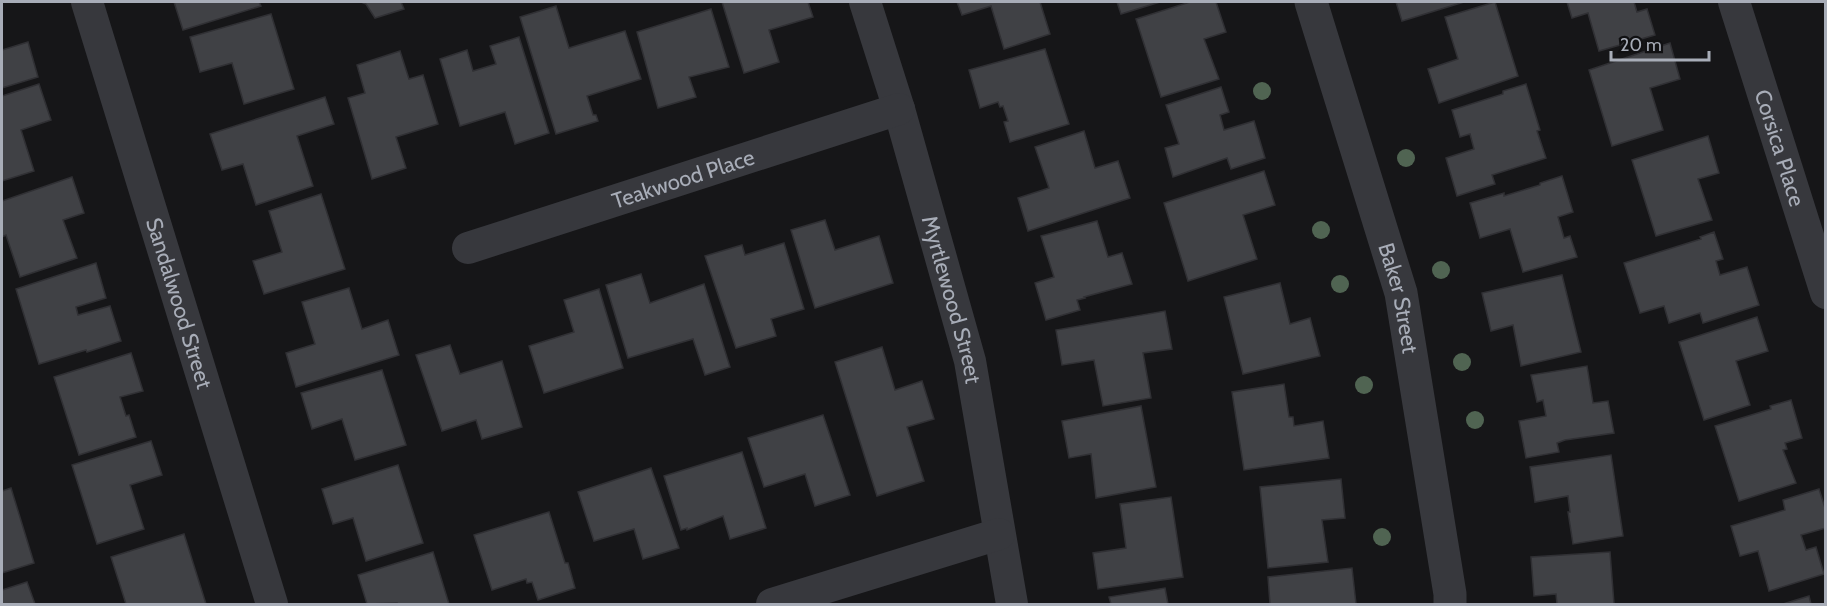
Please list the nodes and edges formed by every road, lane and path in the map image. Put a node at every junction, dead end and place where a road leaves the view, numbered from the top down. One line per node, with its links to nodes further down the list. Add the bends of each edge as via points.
1 (87, 2): 9 (street, Sandalwood Street)
2 (865, 2): 5 (street, Myrtlewood Street)
3 (1311, 2): 12 (street, Baker Street, via 1401,292)
4 (1734, 2): 7 (street, Corsica Place)
5 (899, 109): 6 (street, Teakwood Place); 8 (street, Myrtlewood Street, via 970,361)
6 (468, 248)
7 (1826, 293)
8 (999, 534): 10 (street); 11 (street, Myrtlewood Street)
9 (272, 604)
10 (772, 604)
11 (1012, 604)
12 (1450, 604)

